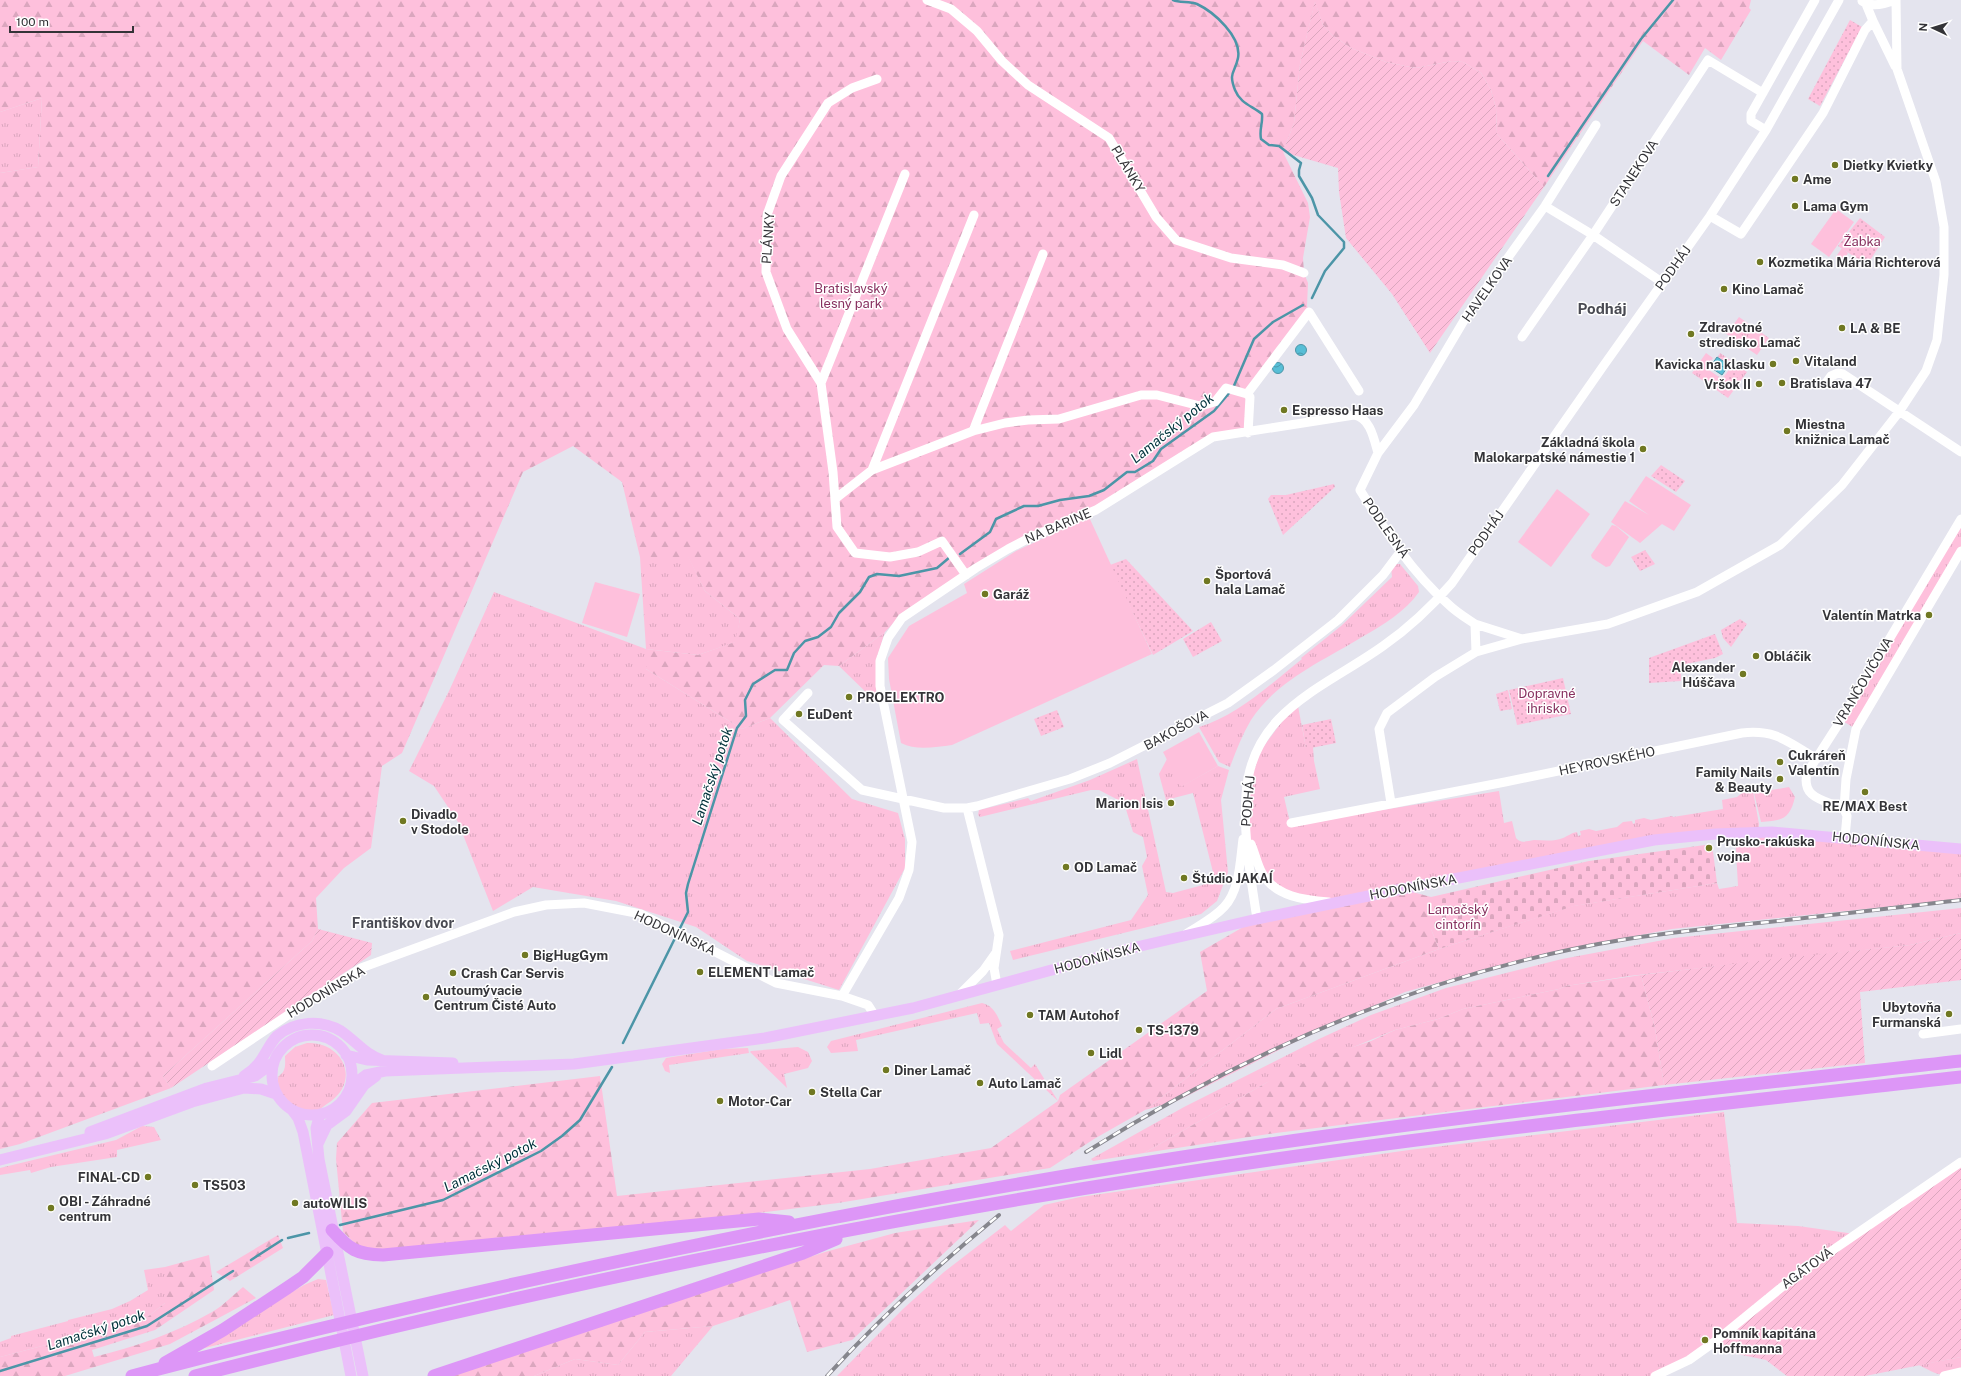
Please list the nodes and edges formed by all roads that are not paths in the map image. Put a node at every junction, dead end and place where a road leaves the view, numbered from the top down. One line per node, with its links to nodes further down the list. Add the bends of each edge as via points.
1 (927, 0): 18 (street, PLÁNKY, via 951,9 977,31 1002,61 1028,85 1109,138 1156,216 1176,240 1231,258 1283,265)
2 (1815, 0): 9 (street)
3 (1839, 0): 11 (street, PODHÁJ)
4 (1895, 0): 5 (street, via 1883,5); 7 (street)
5 (1864, 2): 6 (street)
6 (1873, 21): 7 (street); 15 (street, via 1865,30 1823,113 1741,234)
7 (1897, 69): 25 (street, via 1936,182 1944,227 1944,275 1937,340 1926,371)
8 (877, 79): 21 (street, PLÁNKY, via 852,88 828,103 781,176 767,216 766,272 787,330)
9 (1762, 93): 11 (street, via 1751,114 1751,121); 16 (street, STANEKOVA, via 1708,60)
10 (1596, 125): 13 (street, HAVELKOVA)
11 (1766, 130): 15 (street, PODHÁJ)
12 (905, 174): 21 (street, PLÁNKY)
13 (1545, 206): 16 (street); 29 (street, HAVELKOVA, via 1469,312 1414,405)
14 (974, 215): 30 (street)
15 (1710, 216): 19 (street, PODHÁJ)
16 (1593, 235): 19 (street); 20 (street, STANEKOVA)
17 (1043, 254): 26 (street)
18 (1304, 273)
19 (1663, 283): 36 (street, PODHÁJ)
20 (1522, 337)
21 (821, 383): 31 (street, PLÁNKY)
22 (1825, 384): 25 (street, via 1831,376 1843,374)
23 (1359, 391): 24 (street, via 1309,312)
24 (1242, 392): 26 (street, via 1227,388 1215,402 1200,406 1157,395 1141,395 1059,419 1005,423); 27 (street, via 1250,397)
25 (1900, 412): 28 (street); 38 (street, via 1842,485 1780,545 1697,592 1608,624)
26 (973, 431): 30 (street)
27 (1248, 433): 29 (street, NA BARINE, via 1359,415 1368,424); 35 (street, NA BARINE, via 1213,437 1096,510 1031,537)
28 (1961, 452)
29 (1378, 453): 33 (street, PODLESNÁ, via 1360,490)
30 (872, 470): 31 (street)
31 (835, 499): 35 (street, PLÁNKY, via 837,527 855,553 890,557 918,552 942,541)
32 (1961, 518): 41 (street, VRANČOVIČOVA)
33 (1401, 551): 36 (street, PODLESNÁ); 44 (street, BAKOŠOVA, via 1382,575 1338,620 1228,703 1137,751 1083,774 1023,794)
34 (1961, 551): 45 (street, VRANČOVIČOVA, via 1856,729 1846,779)
35 (966, 575): 42 (street, NA BARINE, via 902,618 888,638 880,661 880,686)
36 (1440, 597): 37 (street, PODLESNÁ); 47 (street, PODHÁJ, via 1389,641 1309,692 1273,724 1250,770)
37 (1475, 624): 38 (street, PODLESNÁ); 39 (street)
38 (1522, 639): 39 (street)
39 (1476, 652): 43 (street, via 1435,677 1387,713 1379,730)
40 (808, 693): 42 (street, BAKOŠOVA, via 783,720 862,790)
41 (1817, 759): 43 (street, HEYROVSKÉHO, via 1782,737 1758,732); 45 (street, VRANČOVIČOVA, via 1807,773 1806,788 1811,795)
42 (902, 798): 44 (street, BAKOŠOVA, via 944,808); 56 (street, NA BARINE, via 912,842 909,870 899,898)
43 (1391, 804): 46 (street, HEYROVSKÉHO)
44 (967, 808): 53 (street, via 998,935)
45 (1844, 809): 48 (street, VRANČOVIČOVA)
46 (1291, 823)
47 (1245, 828): 50 (street, via 1262,874 1274,886 1298,898); 51 (street, PODHÁJ); 52 (street, via 1236,886 1228,902)
48 (1845, 837): 49 (main road, HODONÍNSKA); 50 (main road, HODONÍNSKA, via 1772,832 1674,838 1588,852)
49 (1961, 848)
50 (1337, 903): 51 (main road, HODONÍNSKA)
51 (1257, 919): 52 (main road, HODONÍNSKA)
52 (1184, 936): 54 (main road, HODONÍNSKA)
53 (996, 953): 54 (street, via 994,968); 55 (street, via 983,971)
54 (997, 985): 55 (main road, HODONÍNSKA)
55 (959, 995): 57 (main road, HODONÍNSKA)
56 (842, 996): 57 (street, HODONÍNSKA, via 868,1005); 63 (street, HODONÍNSKA, via 776,983 641,914 584,903 546,905 514,912 361,968)
57 (875, 1016): 64 (main road, HODONÍNSKA, via 765,1038 574,1064 510,1067 434,1061)
58 (1961, 1029): 59 (street)
59 (1923, 1034)
60 (346, 1055): 62 (main road, HODONÍNSKA, via 331,1040 308,1035 287,1043 279,1051); 64 (main road, HODONÍNSKA); 67 (main road, via 351,1070)
61 (1961, 1060): 75 (highway, via 1658,1094 1312,1138 1089,1172)
62 (274, 1062): 66 (main road, HODONÍNSKA, via 255,1076); 68 (main road, HODONÍNSKA, via 272,1080)
63 (212, 1066)
64 (384, 1066): 66 (main road, via 340,1030 327,1025 306,1023 278,1036 258,1064); 67 (main road, HODONÍNSKA); 72 (main road, via 364,1086 346,1110 327,1125)
65 (1961, 1077): 77 (highway, via 1314,1154 1058,1193)
66 (238, 1080): 71 (main road, HODONÍNSKA, via 181,1097 116,1121)
67 (350, 1087): 70 (main road, HODONÍNSKA, via 336,1107)
68 (276, 1094): 69 (main road); 71 (main road, HODONÍNSKA, via 244,1088 192,1102 105,1134)
69 (292, 1110): 70 (main road, via 308,1115); 76 (main road, via 302,1125)
70 (320, 1114): 72 (main road, via 316,1128)
71 (62, 1145): 73 (main road, HODONÍNSKA)
72 (317, 1146): 76 (main road)
73 (0, 1160)
74 (1961, 1162): 86 (street, AGÁTOVÁ, via 1798,1274 1689,1360)
75 (803, 1223): 76 (highway, via 759,1219 383,1255 353,1251); 79 (highway, via 380,1314)
76 (326, 1226): 78 (main road); 84 (main road)
77 (860, 1228): 82 (highway, via 384,1329); 85 (highway, via 803,1253)
78 (327, 1253): 79 (highway, via 303,1277 287,1288 223,1330); 83 (main road)
79 (152, 1371): 81 (highway)
80 (1961, 1372): 87 (street)
81 (132, 1376)
82 (195, 1376)
83 (351, 1376)
84 (363, 1376)
85 (434, 1376)
86 (1655, 1376)
87 (1944, 1376)

